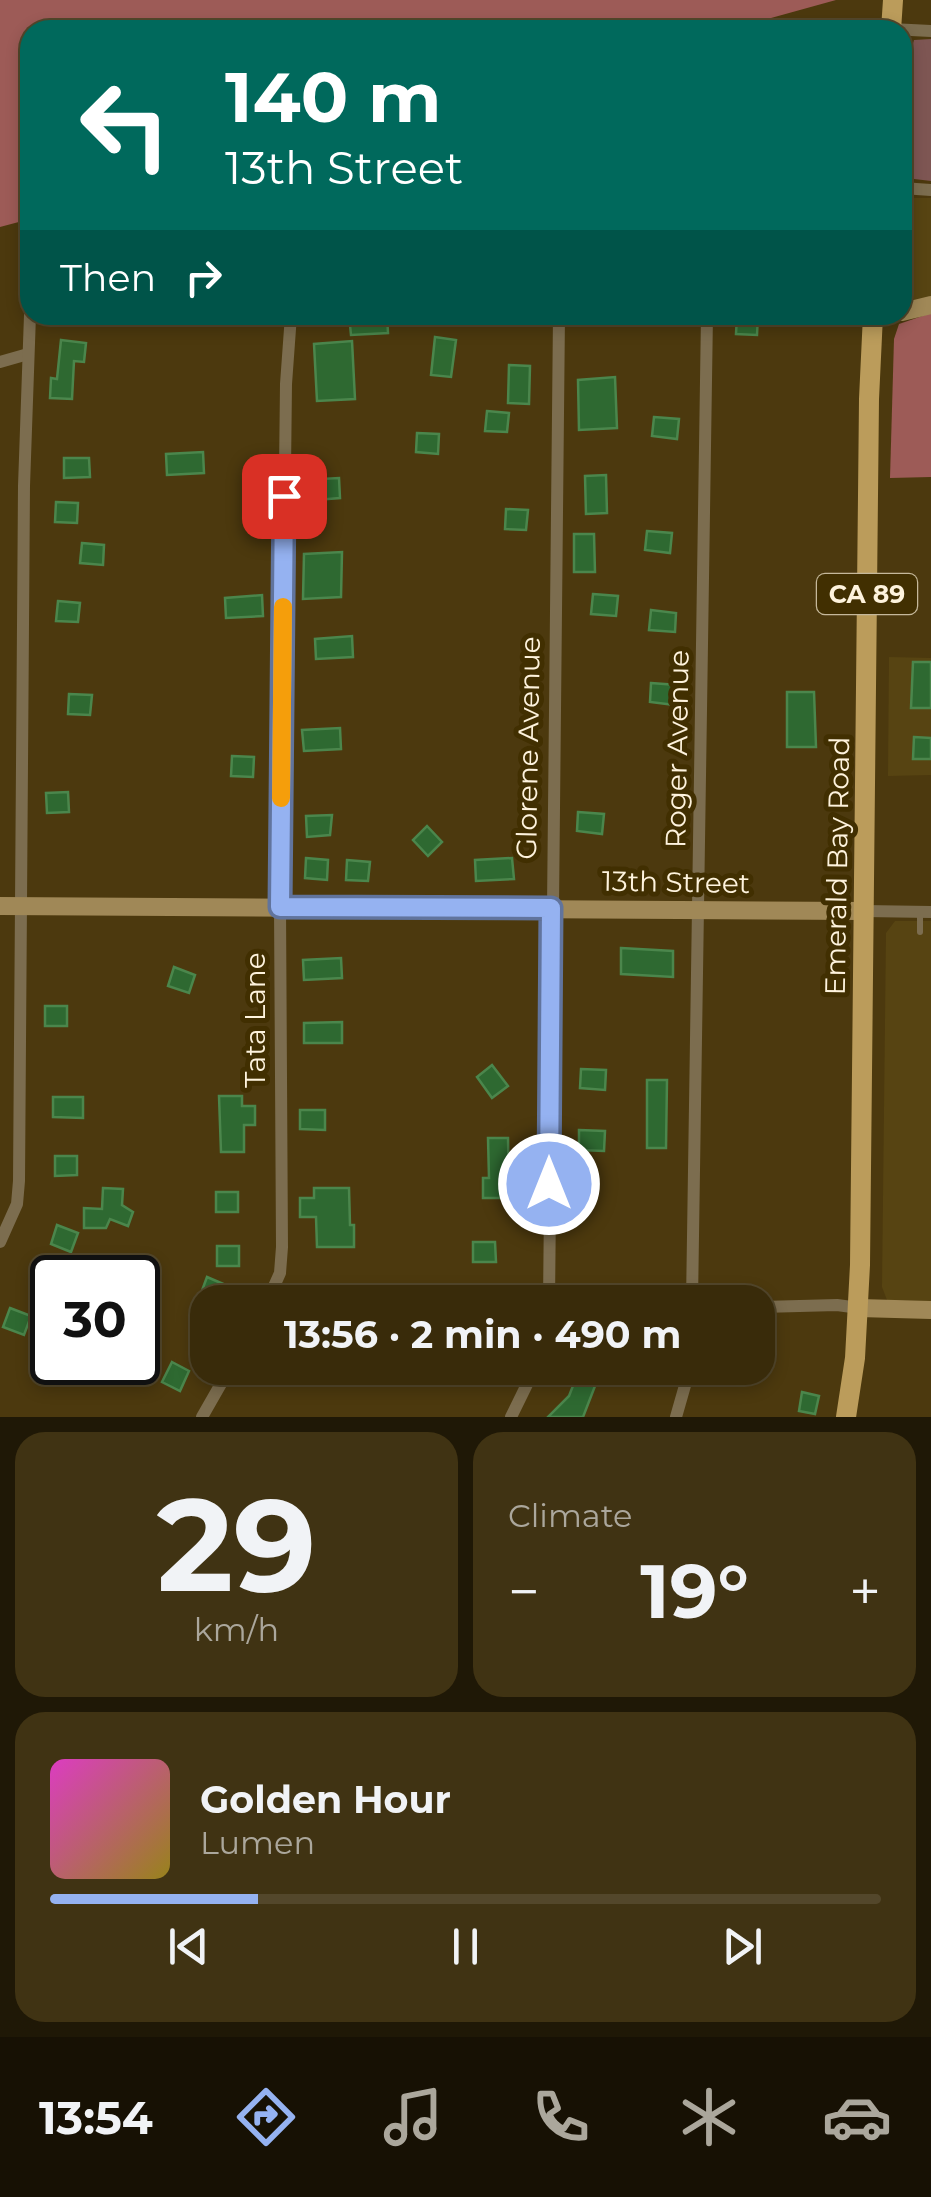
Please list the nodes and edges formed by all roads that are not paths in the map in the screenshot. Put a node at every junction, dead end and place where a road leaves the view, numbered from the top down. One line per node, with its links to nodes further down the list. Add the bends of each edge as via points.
1 (29, 325): 6 (street)
2 (290, 325): 10 (street, Tata Lane)
3 (559, 325): 11 (street, Glorene Avenue)
4 (707, 325): 12 (street, Roger Avenue)
5 (878, 325): 13 (main road, Emerald Bay Road / CA 89, via 869,399)
6 (28, 354): 7 (street); 9 (street)
7 (0, 362)
8 (0, 906): 9 (street, 13th Street)
9 (20, 906): 10 (street, 13th Street); 16 (street, via 19,1181)
10 (280, 907): 11 (street, 13th Street); 17 (street, Tata Lane, via 282,1247)
11 (551, 908): 12 (street, 13th Street); 18 (street, Glorene Avenue)
12 (700, 909): 13 (street, 13th Street); 19 (street, Roger Avenue)
13 (864, 911): 14 (street, 13th Street); 21 (main road, Emerald Bay Road / CA 89)
14 (925, 912): 15 (lane)
15 (920, 932)
16 (0, 1242)
17 (275, 1285)
18 (548, 1285)
19 (692, 1285)
20 (775, 1306): 21 (street)
21 (859, 1308): 22 (street); 29 (main road, Emerald Bay Road / CA 89)
22 (931, 1310)
23 (220, 1385): 26 (street)
24 (527, 1385): 27 (street)
25 (685, 1385): 28 (street)
26 (202, 1417)
27 (511, 1417)
28 (676, 1417)
29 (846, 1417)

